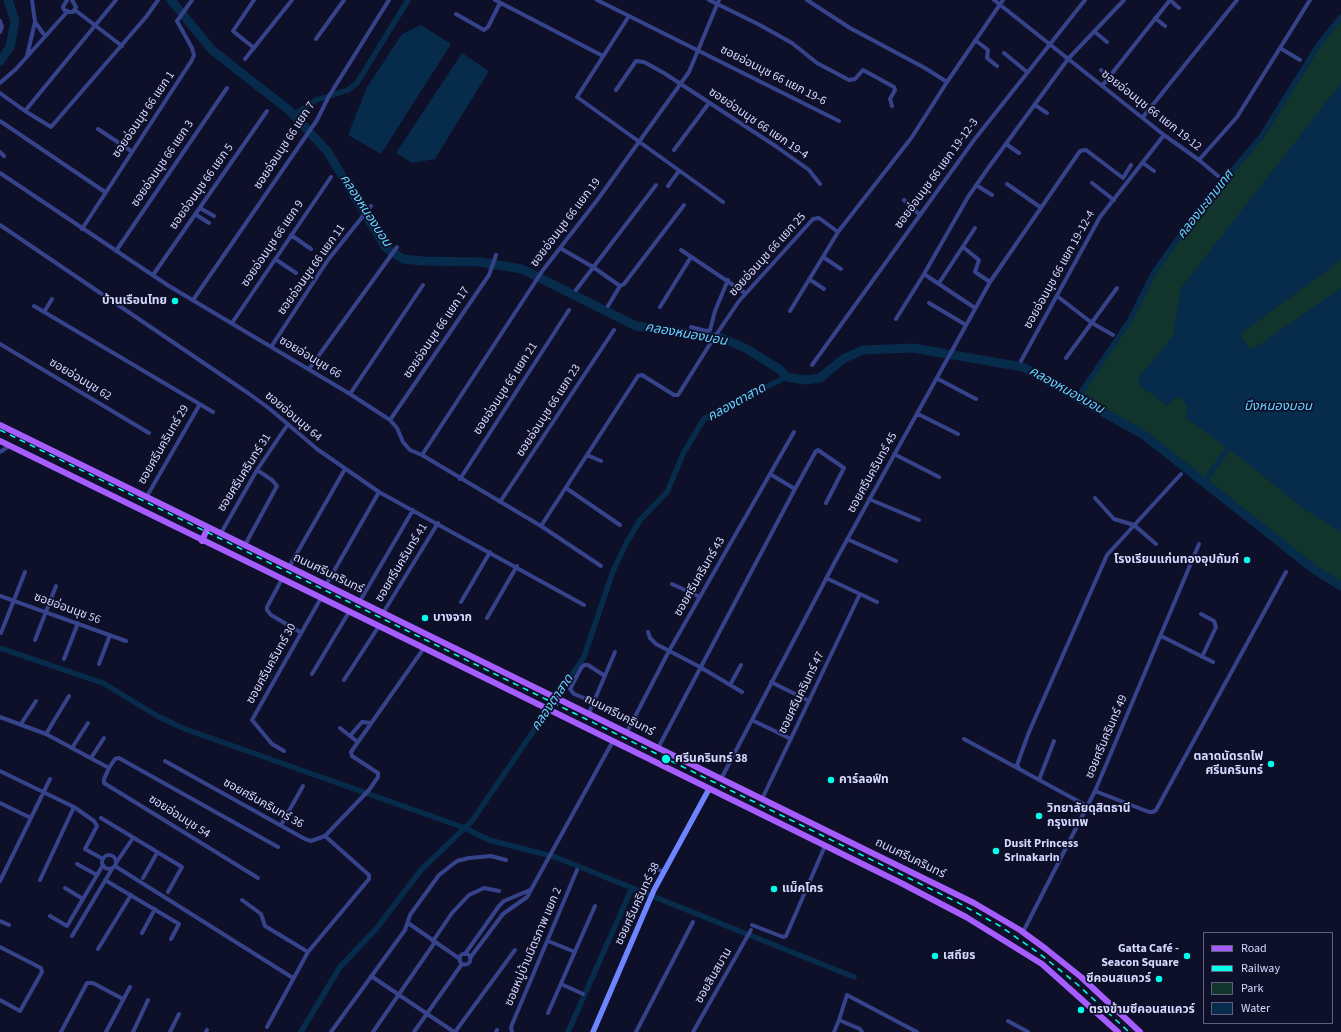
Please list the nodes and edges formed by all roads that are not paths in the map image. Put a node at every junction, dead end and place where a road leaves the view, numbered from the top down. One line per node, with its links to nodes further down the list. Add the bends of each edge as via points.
1 (32, 0): 32 (street)
2 (66, 0): 27 (street, via 63,7)
3 (74, 0): 26 (street)
4 (116, 0): 33 (street)
5 (158, 0): 42 (street)
6 (192, 0): 77 (street, ซอยอ่อนนุช 66 แยก 1, via 178,18 177,24 188,38 194,55 192,60)
7 (254, 0): 43 (street, via 233,30)
8 (292, 0): 43 (street)
9 (344, 0): 38 (street)
10 (389, 0): 140 (street, ซอยอ่อนนุช 66 แยก 7, via 329,96 314,125)
11 (495, 0): 22 (street)
12 (597, 0): 29 (street, ซอยอ่อนนุช 66 แยก 19-6)
13 (709, 0): 23 (street)
14 (807, 0): 56 (street, via 850,28)
15 (994, 0): 24 (street, ซอยอ่อนนุช 66 แยก 19-12)
16 (1003, 0): 24 (street)
17 (1085, 0): 41 (street, ซอยอ่อนนุช 66 แยก 19-12-3)
18 (1124, 0): 36 (street)
19 (1170, 0): 25 (street); 30 (street)
20 (1237, 0): 69 (street)
21 (1310, 0): 44 (street, ซอยอ่อนนุช 66 แยก 19-12)
22 (500, 2): 28 (street, via 484,30); 48 (street)
23 (719, 2): 45 (street, ซอยอ่อนนุช 66 แยก 19); 65 (street, via 792,43 817,63 849,80 855,79 863,70 894,86 895,90 890,99)
24 (1000, 4): 39 (street); 41 (street, ซอยอ่อนนุช 66 แยก 19-12)
25 (1179, 8)
26 (75, 10): 27 (street); 33 (street)
27 (67, 12): 37 (street)
28 (456, 14)
29 (629, 16): 45 (street, ซอยอ่อนนุช 66 แยก 19-6); 48 (street)
30 (1155, 18): 34 (street); 55 (street)
31 (0, 21): 35 (street)
32 (35, 22): 37 (street); 47 (street)
33 (95, 26): 42 (street); 67 (street)
34 (1165, 26)
35 (0, 32)
36 (1095, 32): 40 (street); 50 (street)
37 (45, 36): 47 (street)
38 (316, 40)
39 (975, 40): 52 (street, via 988,50 986,58); 56 (street)
40 (1107, 42)
41 (1049, 44): 50 (street, ซอยอ่อนนุช 66 แยก 19-12); 54 (street, ซอยอ่อนนุช 66 แยก 19-12-3)
42 (122, 46): 67 (street, via 54,125 48,126)
43 (254, 48): 49 (street)
44 (1280, 48): 51 (street); 81 (street, ซอยอ่อนนุช 66 แยก 19-12, via 1237,117)
45 (698, 50): 58 (street, ซอยอ่อนนุช 66 แยก 19); 71 (street, ซอยอ่อนนุช 66 แยก 19-6)
46 (1004, 54): 54 (street)
47 (27, 56): 57 (street)
48 (603, 56): 74 (street, via 577,97)
49 (245, 59)
50 (1068, 59): 59 (street, ซอยอ่อนนุช 66 แยก 19-12); 64 (street)
51 (1300, 60)
52 (997, 66)
53 (1101, 70): 55 (street)
54 (1027, 72): 105 (street, ซอยอ่อนนุช 66 แยก 19-12-3)
55 (1108, 77): 59 (street)
56 (947, 82): 111 (street, via 912,137)
57 (0, 83)
58 (681, 84): 61 (street, ซอยอ่อนนุช 66 แยก 19-4, via 639,60 633,64); 63 (street, ซอยอ่อนนุช 66 แยก 19-4); 74 (street, ซอยอ่อนนุช 66 แยก 19)
59 (1102, 86): 69 (street, ซอยอ่อนนุช 66 แยก 19-12)
60 (227, 88): 118 (street, ซอยอ่อนนุช 66 แยก 3)
61 (616, 90)
62 (0, 93): 67 (street)
63 (709, 103): 76 (street); 90 (street, ซอยอ่อนนุช 66 แยก 19-4, via 796,160 809,170)
64 (1035, 105): 68 (street); 75 (street)
65 (892, 106)
66 (267, 111): 103 (street, ซอยอ่อนนุช 66 แยก 5)
67 (26, 112)
68 (1047, 113)
69 (1143, 118): 73 (street, ซอยอ่อนนุช 66 แยก 19-12)
70 (0, 121): 95 (street)
71 (839, 121)
72 (98, 129): 77 (street)
73 (1164, 135): 81 (street, ซอยอ่อนนุช 66 แยก 19-12); 82 (street, ซอยอ่อนนุช 66 แยก 19-12-4)
74 (638, 143): 84 (street); 115 (street, ซอยอ่อนนุช 66 แยก 19)
75 (1006, 144): 79 (street); 93 (street)
76 (674, 150)
77 (131, 151): 95 (street, ซอยอ่อนนุช 66 แยก 1)
78 (0, 152): 80 (street)
79 (1019, 153)
80 (4, 156)
81 (1199, 160): 88 (street)
82 (1143, 163): 85 (street); 98 (street, ซอยอ่อนนุช 66 แยก 19-12-4)
83 (1131, 165): 102 (street, ซอยศรีนครินทร์ 45, via 1123,178 1086,150 1080,151)
84 (679, 171): 94 (street); 99 (street)
85 (1154, 172)
86 (0, 173): 110 (street, ซอยอ่อนนุช 66)
87 (331, 176): 112 (street, ซอยอ่อนนุช 66 แยก 9)
88 (1218, 176)
89 (1092, 183): 98 (street)
90 (820, 184)
91 (1006, 184): 102 (street)
92 (656, 185): 123 (street)
93 (976, 185): 96 (street); 126 (street)
94 (668, 186)
95 (105, 192): 110 (street, ซอยอ่อนนุช 66 แยก 1)
96 (992, 196)
97 (904, 200): 105 (street)
98 (1114, 200): 138 (street, ซอยอ่อนนุช 66 แยก 19-12-4, via 1100,217)
99 (723, 202)
100 (684, 205): 133 (street)
101 (371, 206): 157 (street, ซอยอ่อนนุช 66 แยก 11, via 328,260)
102 (1040, 207): 130 (street, ซอยศรีนครินทร์ 45)
103 (200, 208): 104 (street, ซอยอ่อนนุช 66 แยก 5); 106 (street)
104 (195, 214): 107 (street); 127 (street, ซอยอ่อนนุช 66 แยก 5)
105 (919, 214): 160 (street, ซอยอ่อนนุช 66 แยก 19-12-3)
106 (214, 216)
107 (209, 223)
108 (0, 226): 169 (street, ซอยอ่อนนุช 64, via 248,393)
109 (975, 228): 114 (street)
110 (82, 229): 118 (street, ซอยอ่อนนุช 66)
111 (838, 232): 121 (street); 137 (street, ซอยอ่อนนุช 66 แยก 25, via 816,218)
112 (291, 235): 116 (street); 122 (street, ซอยอ่อนนุช 66 แยก 9)
113 (397, 247): 161 (street)
114 (963, 247): 130 (street, via 979,260 975,272); 131 (street)
115 (560, 248): 123 (street); 178 (street, ซอยอ่อนนุช 66 แยก 19, via 542,270)
116 (311, 249)
117 (680, 250): 120 (street)
118 (116, 251): 127 (street, ซอยอ่อนนุช 66)
119 (496, 255): 168 (street, ซอยอ่อนนุช 66 แยก 17, via 489,275)
120 (691, 257): 128 (street); 144 (street)
121 (823, 257): 124 (street); 129 (street)
122 (275, 259): 125 (street); 150 (street, ซอยอ่อนนุช 66 แยก 9)
123 (593, 267): 133 (street); 136 (street)
124 (841, 269)
125 (296, 273)
126 (924, 274): 131 (street); 149 (street)
127 (153, 275): 140 (street, ซอยอ่อนนุช 66)
128 (728, 280): 137 (street); 153 (street, via 710,330)
129 (809, 280): 135 (street); 147 (street)
130 (990, 282): 145 (street, ซอยศรีนครินทร์ 45)
131 (939, 283): 145 (street)
132 (423, 285): 163 (street)
133 (620, 286): 143 (street)
134 (1117, 288): 151 (street)
135 (824, 289)
136 (576, 290)
137 (745, 293): 179 (street, ซอยอ่อนนุช 66 แยก 25, via 678,394 674,395 642,375 638,376)
138 (1057, 296): 151 (street); 159 (street, ซอยอ่อนนุช 66 แยก 19-12-4)
139 (52, 299): 148 (street)
140 (193, 300): 150 (street, ซอยอ่อนนุช 66)
141 (929, 303): 152 (street)
142 (34, 306): 148 (street)
143 (608, 306)
144 (660, 307)
145 (975, 308): 152 (street, ซอยศรีนครินทร์ 45)
146 (569, 310): 186 (street, ซอยอ่อนนุช 66 แยก 21)
147 (790, 311)
148 (44, 312): 165 (street)
149 (896, 319)
150 (232, 323): 157 (street, ซอยอ่อนนุช 66)
151 (1092, 323): 155 (street); 158 (street)
152 (966, 325): 162 (street, ซอยศรีนครินทร์ 45)
153 (691, 327)
154 (614, 330): 193 (street, ซอยอ่อนนุช 66 แยก 23)
155 (1114, 335)
156 (0, 344): 172 (street, ซอยอ่อนนุช 62)
157 (271, 347): 161 (street, ซอยอ่อนนุช 66)
158 (1066, 358)
159 (1021, 361)
160 (812, 365)
161 (309, 369): 163 (street, ซอยอ่อนนุช 66)
162 (938, 379): 164 (street); 167 (street, ซอยศรีนครินทร์ 45)
163 (350, 394): 168 (street, ซอยอ่อนนุช 66)
164 (976, 399)
165 (200, 404): 166 (street); 190 (street, ซอยศรีนครินทร์ 29)
166 (213, 412)
167 (918, 414): 173 (street); 177 (street, ซอยศรีนครินทร์ 45)
168 (390, 420): 178 (street, ซอยอ่อนนุช 66, via 410,450)
169 (288, 424): 181 (street, ซอยอ่อนนุช 64); 182 (street, ซอยศรีนครินทร์ 31)
170 (0, 425): 190 (main road, ถนนศรีนครินทร์)
171 (794, 432): 183 (street, ซอยศรีนครินทร์ 43)
172 (150, 433)
173 (958, 434)
174 (0, 441): 175 (main road, ถนนศรีนครินทร์)
175 (9, 446): 176 (street); 204 (main road, ถนนศรีนครินทร์)
176 (0, 452)
177 (894, 454): 185 (street); 192 (street, ซอยศรีนครินทร์ 45)
178 (422, 455): 186 (street, ซอยอ่อนนุช 66)
179 (587, 455): 180 (street); 187 (street, ซอยอ่อนนุช 66 แยก 25)
180 (601, 461)
181 (344, 469): 189 (street, ซอยอ่อนนุช 64); 212 (street)
182 (257, 470): 202 (street, ซอยศรีนครินทร์ 31); 207 (street, via 277,486)
183 (770, 474): 188 (street); 222 (street, ซอยศรีนครินทร์ 43)
184 (1181, 474): 200 (street)
185 (939, 477)
186 (460, 479): 193 (street, ซอยอ่อนนุช 66)
187 (566, 488): 198 (street); 199 (street, ซอยอ่อนนุช 66 แยก 25)
188 (795, 489): 194 (street, via 816,451 820,450 844,468); 251 (street)
189 (379, 492): 195 (street, ซอยอ่อนนุช 64); 218 (street)
190 (147, 496): 201 (main road, ถนนศรีนครินทร์)
191 (1095, 498): 200 (street, via 1114,519)
192 (869, 499): 196 (street); 203 (street, ซอยศรีนครินทร์ 45)
193 (500, 502): 199 (street, ซอยอ่อนนุช 66)
194 (826, 503)
195 (413, 510): 197 (street, ซอยอ่อนนุช 64); 225 (street)
196 (920, 520)
197 (438, 523): 208 (street, ซอยอ่อนนุช 64); 231 (street, ซอยศรีนครินทร์ 41)
198 (620, 525)
199 (540, 526): 211 (street, ซอยอ่อนนุช 66)
200 (1134, 526): 205 (street); 284 (street, via 1107,555 1094,582 1029,732 1017,765)
201 (208, 527): 202 (main road, ถนนศรีนครินทร์); 204 (main road)
202 (221, 533): 207 (main road, ถนนศรีนครินทร์)
203 (847, 538): 209 (street); 215 (street, ซอยศรีนครินทร์ 45)
204 (202, 541): 216 (main road, ถนนศรีนครินทร์)
205 (1156, 544)
206 (1199, 544): 240 (street, ซอยศรีนครินทร์ 49)
207 (245, 545): 212 (main road, ถนนศรีนครินทร์)
208 (490, 552): 210 (street, ซอยอ่อนนุช 64); 226 (street)
209 (896, 561)
210 (517, 566): 228 (street, ซอยอ่อนนุช 64); 233 (street)
211 (601, 566)
212 (289, 567): 218 (main road, ถนนศรีนครินทร์)
213 (25, 572): 224 (street)
214 (1286, 572): 292 (street, via 1156,810 1149,812)
215 (826, 578): 220 (street); 255 (street, ซอยศรีนครินทร์ 45)
216 (282, 579): 223 (main road, ถนนศรีนครินทร์); 236 (street, via 267,610)
217 (672, 584): 222 (street)
218 (326, 585): 225 (main road, ถนนศรีนครินทร์)
219 (56, 586): 230 (street)
220 (860, 594): 227 (street); 260 (street, ซอยศรีนครินทร์ 47)
221 (0, 596): 224 (street, ซอยอ่อนนุช 56)
222 (700, 597): 244 (street, ซอยศรีนครินทร์ 43)
223 (320, 598): 229 (main road, ถนนศรีนครินทร์); 236 (street, ซอยศรีนครินทร์ 30)
224 (14, 601): 230 (street, ซอยอ่อนนุช 56); 238 (street)
225 (360, 601): 231 (main road, ถนนศรีนครินทร์)
226 (461, 602)
227 (877, 602)
228 (584, 605)
229 (349, 612): 235 (main road, ถนนศรีนครินทร์); 252 (street)
230 (47, 613): 234 (street, ซอยอ่อนนุช 56); 241 (street)
231 (383, 613): 262 (main road, ถนนศรีนครินทร์)
232 (1201, 614): 246 (street, via 1214,621 1216,627)
233 (487, 618)
234 (78, 623): 239 (street, ซอยอ่อนนุช 56); 247 (street)
235 (379, 626): 243 (main road, ถนนศรีนครินทร์); 254 (street)
236 (300, 632): 280 (street, ซอยศรีนครินทร์ 30, via 252,720 272,744)
237 (648, 632): 244 (street, via 653,641)
238 (1, 633)
239 (110, 635): 242 (street, ซอยอ่อนนุช 56); 249 (street)
240 (1161, 636): 246 (street); 292 (street, ซอยศรีนครินทร์ 49)
241 (35, 640)
242 (126, 641)
243 (424, 648): 266 (street); 275 (main road, ถนนศรีนครินทร์)
244 (669, 651): 251 (street); 269 (street, ซอยศรีนครินทร์ 43)
245 (615, 652): 253 (street)
246 (1202, 657): 248 (street)
247 (64, 659)
248 (1213, 662)
249 (98, 664)
250 (741, 665): 256 (street)
251 (700, 667): 256 (street); 279 (street)
252 (312, 674)
253 (605, 676): 261 (street); 261 (street, via 584,665 570,688 574,694)
254 (344, 680)
255 (771, 682): 260 (street); 264 (street, ซอยศรีนครินทร์ 45)
256 (730, 685): 257 (street)
257 (742, 692)
258 (69, 696): 270 (street)
259 (36, 701): 267 (street)
260 (809, 701): 273 (street, ซอยศรีนครินทร์ 47)
261 (594, 702): 262 (street)
262 (589, 713): 269 (main road, ถนนศรีนครินทร์)
263 (0, 717): 267 (street)
264 (752, 720): 273 (street); 287 (street, ซอยศรีนครินทร์ 45)
265 (88, 723): 278 (street)
266 (371, 723): 271 (street, via 362,722); 277 (street)
267 (21, 724): 270 (street)
268 (340, 728): 271 (street)
269 (626, 732): 279 (main road, ถนนศรีนครินทร์)
270 (46, 734): 278 (street)
271 (350, 736): 277 (street)
272 (104, 738): 281 (street)
273 (791, 739): 293 (street, ซอยศรีนครินทร์ 47)
274 (964, 739): 284 (street)
275 (613, 741): 290 (main road, ถนนศรีนครินทร์); 320 (street)
276 (1054, 741): 288 (street)
277 (358, 742): 300 (street, via 351,752 352,756 379,775 362,798)
278 (72, 748): 281 (street)
279 (658, 748): 287 (main road, ถนนศรีนครินทร์)
280 (284, 751)
281 (91, 758): 283 (street)
282 (165, 761): 299 (street, ซอยศรีนครินทร์ 36)
283 (109, 768): 303 (street, ซอยอ่อนนุช 54, via 115,759 119,758); 315 (street, ซอยอ่อนนุช 54, via 104,782)
284 (1019, 768): 288 (street)
285 (0, 771): 291 (street)
286 (50, 779): 291 (street)
287 (721, 780): 293 (main road, ถนนศรีนครินทร์)
288 (1039, 780): 295 (street)
289 (304, 786): 299 (street)
290 (709, 789): 302 (main road, ถนนศรีนครินทร์); 312 (street, ซอยศรีนครินทร์ 38)
291 (44, 791): 296 (street); 297 (street)
292 (1095, 791): 295 (street, ซอยศรีนครินทร์ 49)
293 (762, 799): 335 (main road, ถนนศรีนครินทร์, via 974,903)
294 (0, 803): 297 (street)
295 (1088, 806): 335 (street, ซอยศรีนครินทร์ 49)
296 (74, 807): 305 (street, via 97,826 85,849); 316 (street)
297 (31, 818): 318 (street)
298 (101, 818): 301 (street)
299 (281, 825): 300 (street, ซอยศรีนครินทร์ 36, via 308,841)
300 (325, 836): 344 (street, via 369,875 369,879)
301 (133, 838): 304 (street); 309 (street)
302 (825, 846): 333 (street, via 786,936); 381 (main road, ถนนศรีนครินทร์, via 907,886 1011,944 1042,964)
303 (278, 847)
304 (157, 853): 314 (street); 322 (street, via 182,867)
305 (103, 859): 308 (street); 309 (street, via 111,855 114,858)
306 (506, 860): 331 (street, via 482,856 457,861 431,884 410,915)
307 (77, 864): 313 (street)
308 (103, 865): 309 (street, via 107,869); 313 (street)
309 (114, 866): 317 (street); 351 (street)
310 (651, 866): 312 (street)
311 (577, 870): 340 (street, ซอยหมู่บ้านมิตรภาพ แยก 2)
312 (664, 872): 374 (street, ซอยศรีนครินทร์ 38)
313 (97, 875): 324 (street)
314 (143, 878)
315 (258, 878)
316 (40, 880)
317 (105, 880): 323 (street); 337 (street)
318 (0, 881)
319 (65, 888): 324 (street)
320 (530, 889): 346 (street, via 499,906); 347 (street, via 525,900 503,914)
321 (500, 890): 339 (street, via 484,888 469,894 452,913)
322 (168, 892)
323 (131, 895): 327 (street); 342 (street)
324 (83, 899): 328 (street, via 67,926)
325 (242, 900): 344 (street, via 261,914 265,926)
326 (595, 906): 345 (street)
327 (155, 910): 336 (street); 338 (street, via 179,924)
328 (50, 916)
329 (0, 921): 332 (street)
330 (693, 922): 375 (street)
331 (408, 923): 339 (street); 350 (street)
332 (9, 925)
333 (752, 925)
334 (751, 930): 376 (street, ซอยสินสมาน)
335 (1023, 932): 382 (main road, ถนนศรีนครินทร์, via 1081,977)
336 (142, 933)
337 (72, 936)
338 (171, 939)
339 (434, 941): 348 (street); 354 (street)
340 (548, 941): 345 (street); 373 (street, ซอยหมู่บ้านมิตรภาพ แยก 2, via 511,1027)
341 (0, 947): 357 (street, via 41,968 42,972 20,1010)
342 (98, 949)
343 (515, 950): 372 (street)
344 (308, 952): 351 (street)
345 (575, 952): 352 (street)
346 (465, 954): 347 (street); 348 (street, via 461,955)
347 (470, 958): 349 (street, via 468,964)
348 (460, 959): 349 (street)
349 (462, 964): 361 (street)
350 (371, 976): 354 (street); 369 (street)
351 (293, 978): 364 (street)
352 (561, 984): 355 (street); 359 (street)
353 (130, 987): 356 (street)
354 (398, 994): 361 (street); 370 (street)
355 (584, 994)
356 (123, 999): 365 (street, via 93,983 87,983); 366 (street)
357 (0, 1000)
358 (148, 1000): 367 (street)
359 (548, 1013)
360 (179, 1014): 368 (street)
361 (426, 1014): 371 (street); 372 (street)
362 (839, 1020): 377 (street); 378 (street, via 860,1028); 379 (street, via 846,995)
363 (1008, 1021): 380 (street)
364 (267, 1027)
365 (61, 1032)
366 (106, 1032)
367 (133, 1032)
368 (170, 1032)
369 (331, 1032)
370 (373, 1032)
371 (414, 1032)
372 (454, 1032)
373 (512, 1032)
374 (593, 1032)
375 (636, 1032)
376 (693, 1032)
377 (834, 1032)
378 (862, 1032)
379 (918, 1032)
380 (1028, 1032)
381 (1118, 1032)
382 (1140, 1032)

